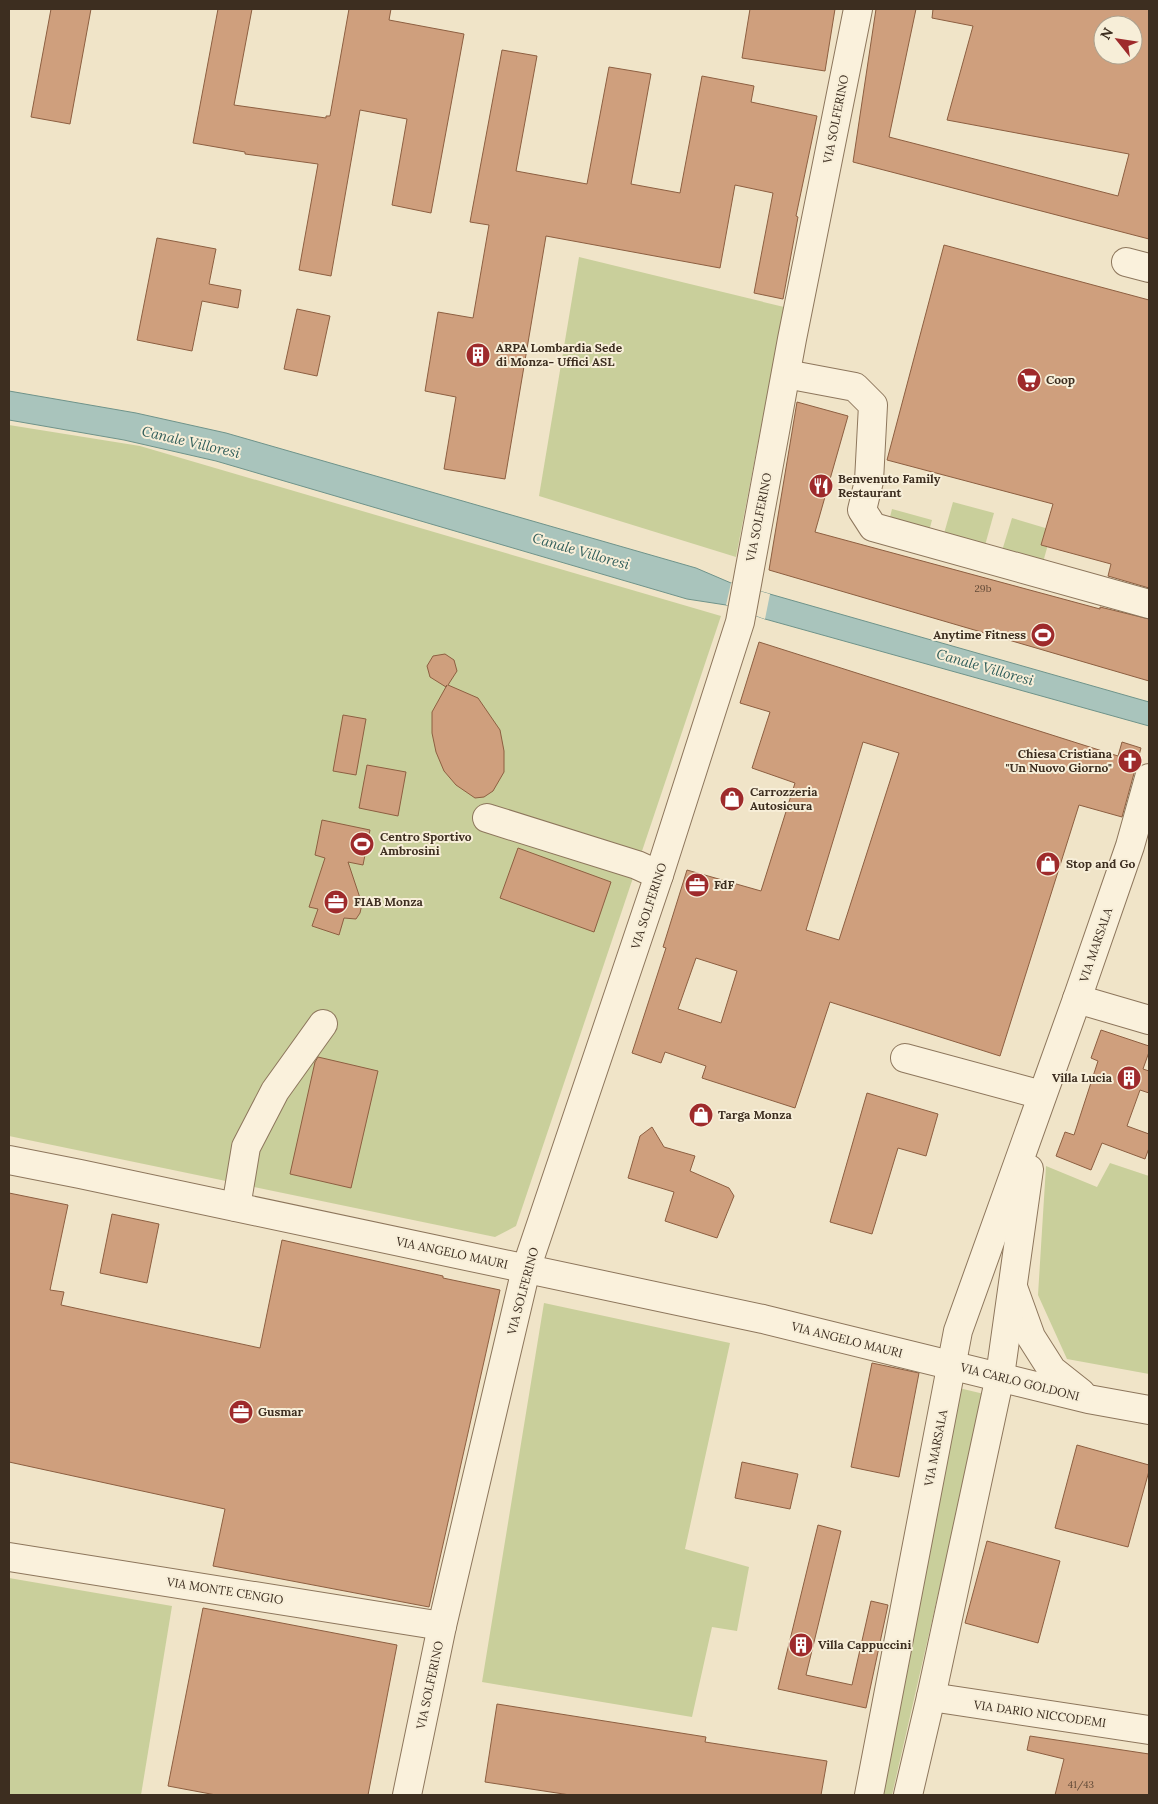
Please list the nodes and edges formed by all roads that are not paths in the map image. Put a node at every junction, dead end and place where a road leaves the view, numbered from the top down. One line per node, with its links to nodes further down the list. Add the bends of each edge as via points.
1 (858, 9): 2 (street, VIA SOLFERINO)
2 (786, 374): 3 (street, via 855,387 873,405 869,481 862,510 873,528); 6 (street, VIA SOLFERINO, via 740,622)
3 (1149, 604)
4 (1149, 778): 7 (street, VIA MARSALA, via 1130,846)
5 (486, 818): 6 (street, via 637,865)
6 (659, 875): 14 (street, VIA SOLFERINO)
7 (1078, 999): 8 (street); 11 (street, VIA MARSALA)
8 (1149, 1020)
9 (323, 1024): 13 (street, via 275,1091 246,1147)
10 (905, 1058): 11 (street)
11 (1040, 1103): 15 (street, VIA MARSALA); 16 (street, VIA MARSALA, via 958,1332)
12 (9, 1160): 13 (street, VIA ANGELO MAURI)
13 (236, 1207): 14 (street, VIA ANGELO MAURI)
14 (526, 1269): 16 (street, VIA ANGELO MAURI, via 763,1319); 21 (street, VIA SOLFERINO)
15 (1012, 1285): 17 (street, VIA MARSALA); 18 (street, VIA CARLO GOLDONI, via 1031,1337 1052,1370)
16 (952, 1365): 17 (street, VIA CARLO GOLDONI); 25 (street, VIA MARSALA)
17 (1000, 1376): 18 (street, VIA CARLO GOLDONI); 22 (street, VIA MARSALA)
18 (1088, 1399): 19 (street, VIA CARLO GOLDONI)
19 (1149, 1410)
20 (9, 1556): 21 (street, VIA MONTE CENGIO)
21 (442, 1626): 24 (street, VIA SOLFERINO)
22 (931, 1697): 23 (street, VIA DARIO NICCODEMI); 26 (street, VIA MARSALA)
23 (1149, 1730)
24 (407, 1795)
25 (869, 1795)
26 (908, 1795)

